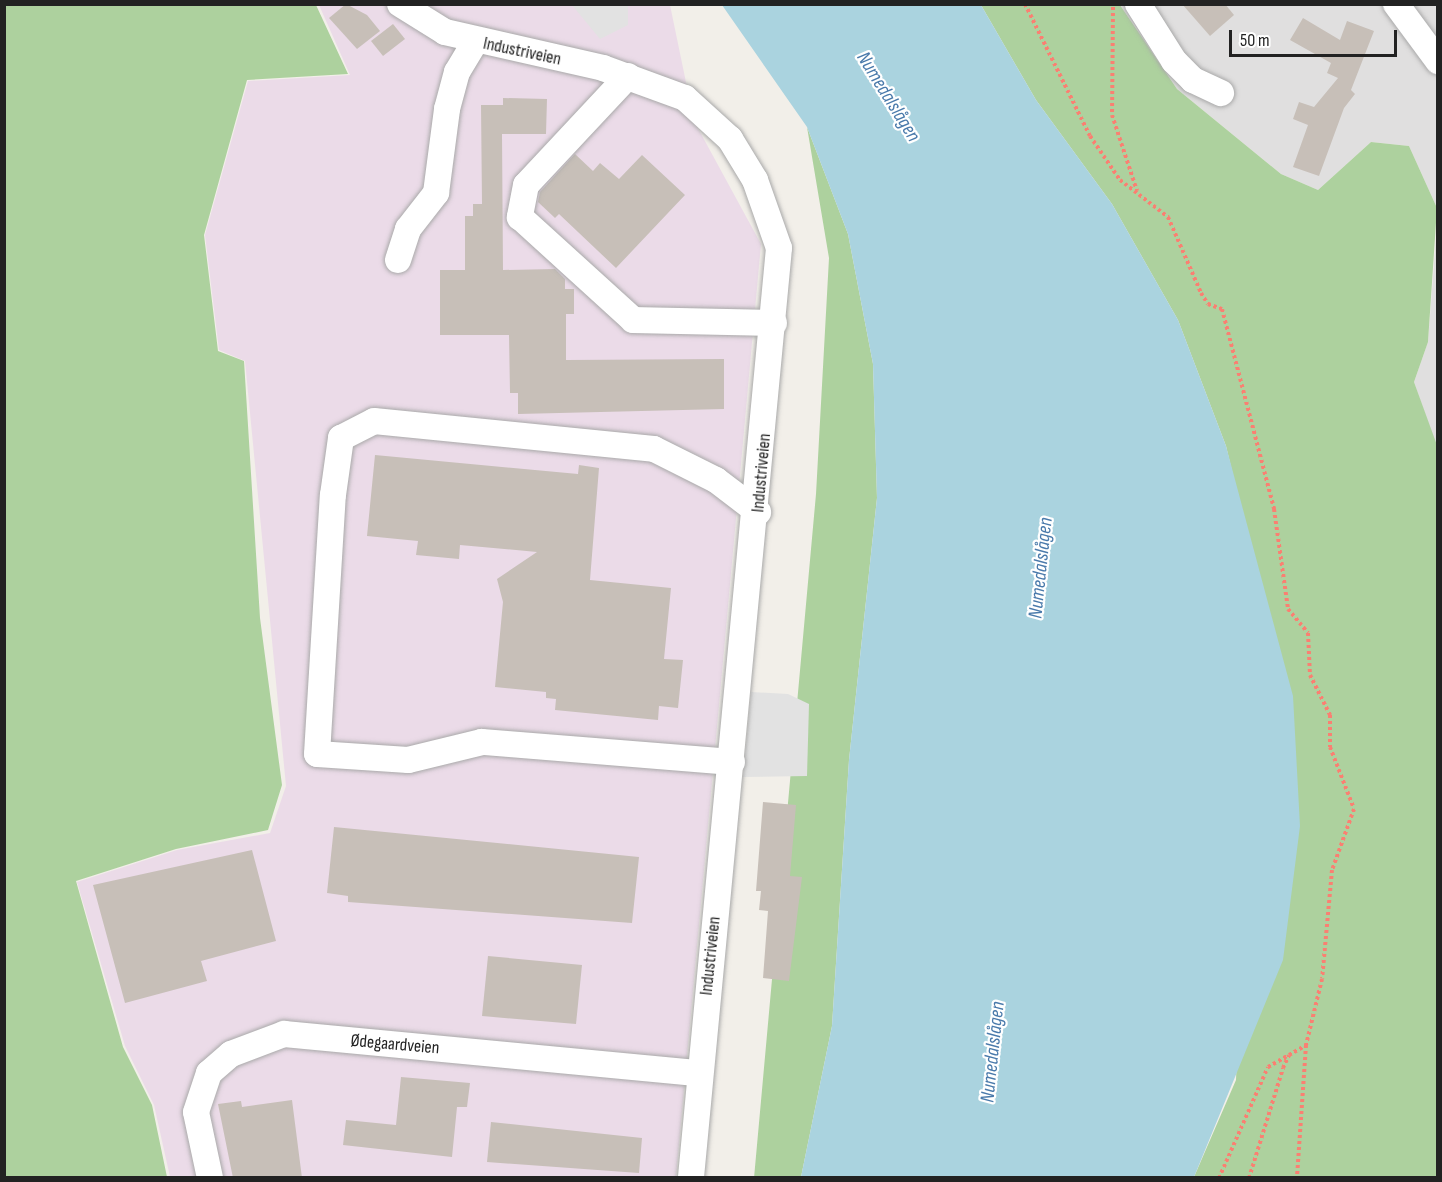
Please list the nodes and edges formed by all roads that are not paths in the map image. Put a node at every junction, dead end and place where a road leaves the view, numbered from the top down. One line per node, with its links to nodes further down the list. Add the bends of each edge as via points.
1 (400, 4): 4 (street, Industriveien, via 445,32)
2 (1138, 4): 7 (street, via 1174,61 1193,80)
3 (1396, 4): 5 (street)
4 (475, 42): 6 (street, Industriveien); 8 (street, via 457,72 447,109 436,193 408,229)
5 (1437, 61)
6 (628, 76): 9 (street, Industriveien, via 685,98 730,139 755,180 779,248); 9 (street, via 526,185 520,217 633,320)
7 (1221, 93)
8 (398, 260)
9 (774, 323): 10 (street, Industriveien)
10 (758, 512): 11 (street, Industriveien); 11 (street, via 716,480 654,449 374,421 341,438 333,495 318,754 408,760 482,742)
11 (732, 762): 12 (street, Industriveien)
12 (699, 1073): 13 (street, Ødegaardveien, via 284,1034 231,1054 209,1073 196,1112); 14 (street, Industriveien)
13 (210, 1178)
14 (691, 1178)

